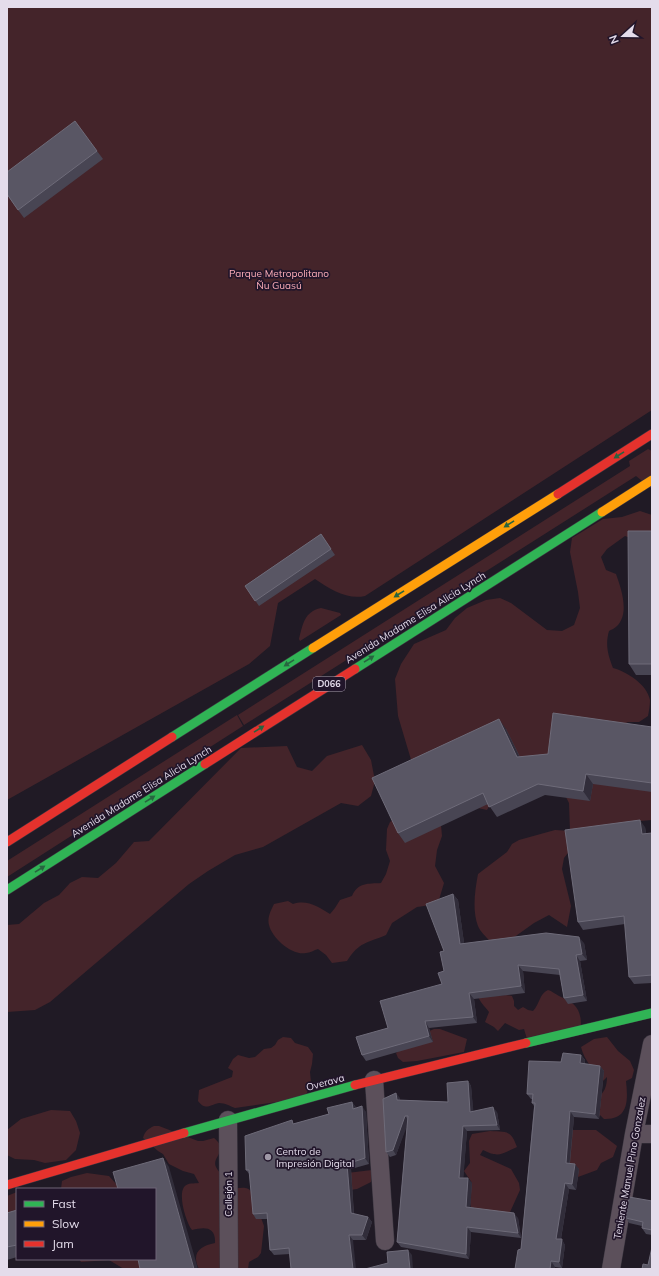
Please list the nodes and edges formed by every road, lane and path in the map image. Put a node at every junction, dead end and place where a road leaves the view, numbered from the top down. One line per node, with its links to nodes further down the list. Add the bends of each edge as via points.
1 (652, 434): 3 (main road, one-way to 3)
2 (652, 480): 4 (main road, Avenida Madame Elisa Alicia Lynch / D066, one-way to 2)
3 (7, 842)
4 (7, 890)
5 (652, 1013): 7 (main road, Overava)
6 (652, 1044): 9 (street, Teniente Manuel Pino Gonzalez)
7 (374, 1080): 8 (main road, Overava); 12 (street)
8 (228, 1120): 11 (main road, Overava); 13 (street, Callejón 1)
9 (634, 1134): 10 (street); 14 (street, Teniente Manuel Pino Gonzalez)
10 (652, 1134)
11 (7, 1185)
12 (386, 1241)
13 (229, 1269)
14 (611, 1269)

